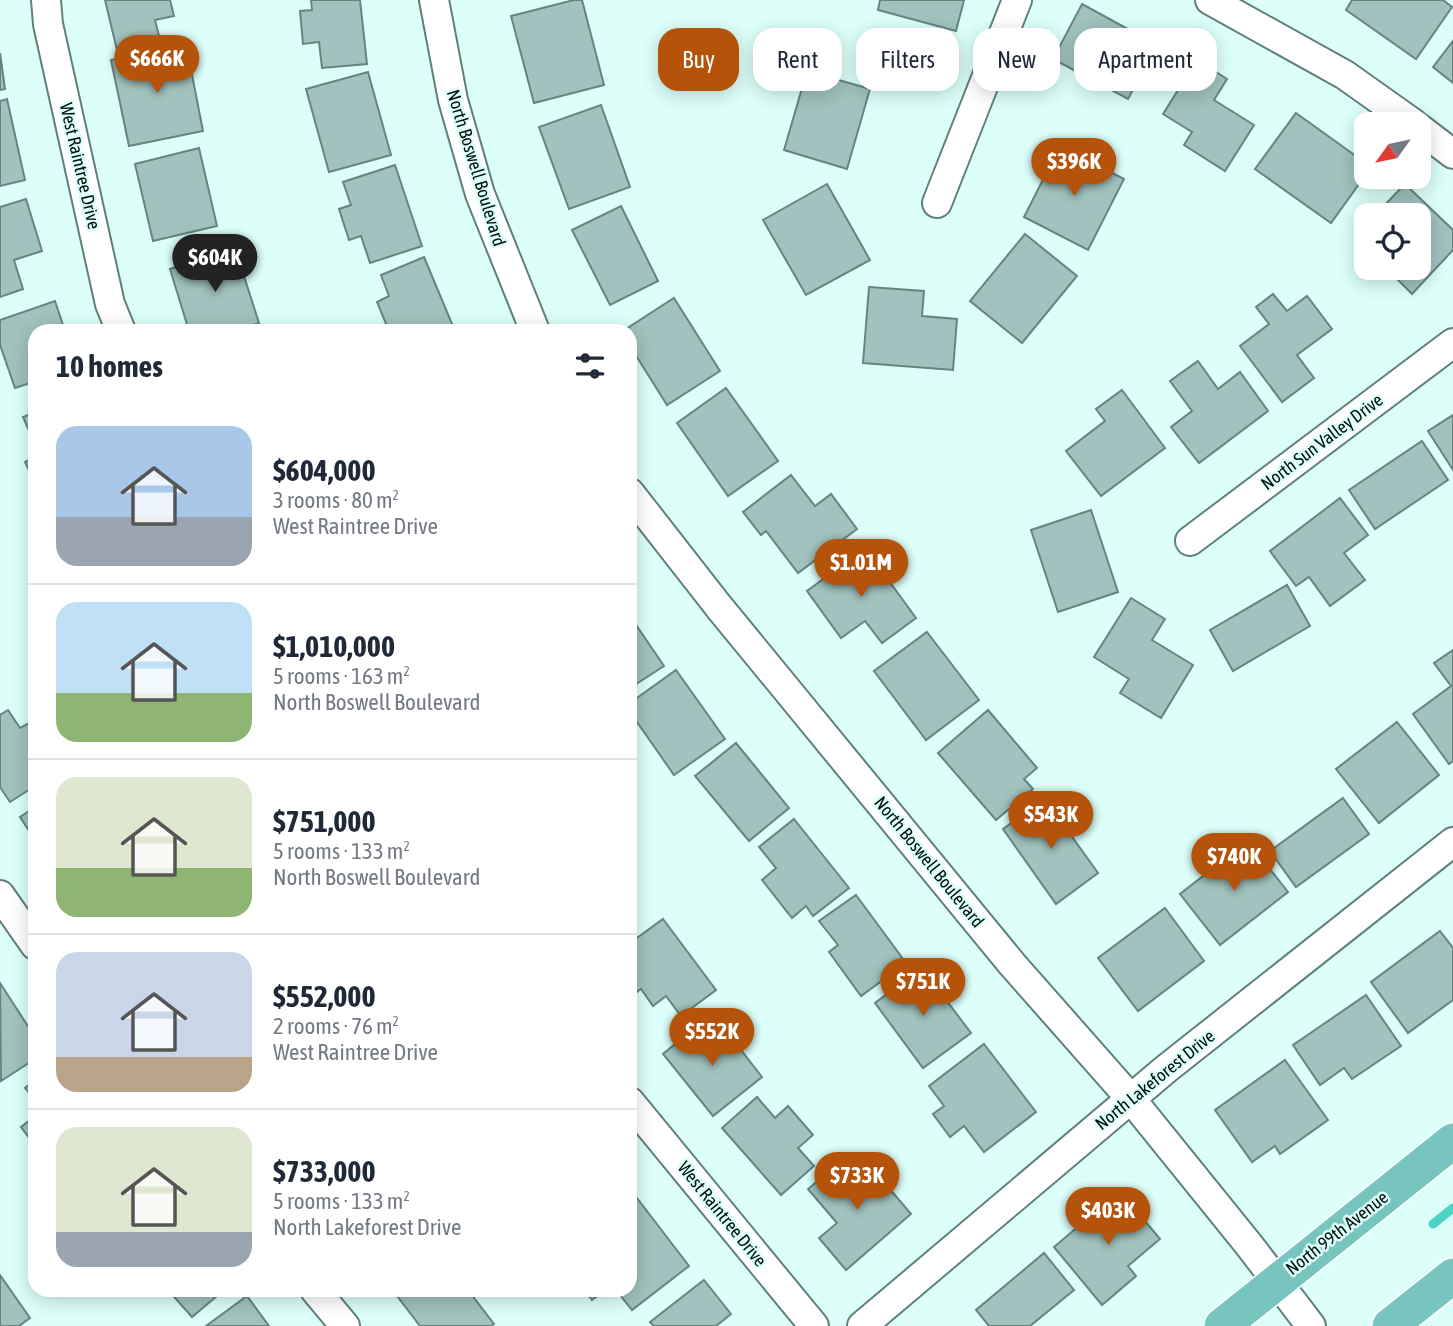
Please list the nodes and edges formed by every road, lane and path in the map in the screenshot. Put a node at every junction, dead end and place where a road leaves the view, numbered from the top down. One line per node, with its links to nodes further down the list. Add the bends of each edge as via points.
1 (46, 0): 9 (street, West Raintree Drive, via 110,304)
2 (433, 0): 10 (street, North Boswell Boulevard, via 453,100 480,194)
3 (1017, 0): 8 (street)
4 (1210, 0): 5 (street, via 1345,75)
5 (1397, 112)
6 (1432, 138): 7 (street)
7 (1453, 154)
8 (937, 203)
9 (118, 324)
10 (532, 324)
11 (1453, 343): 13 (street, North Sun Valley Drive)
12 (637, 502): 17 (street, North Boswell Boulevard, via 1003,953)
13 (1190, 541)
14 (1453, 842): 17 (street, North Lakeforest Drive)
15 (0, 895): 16 (street)
16 (28, 935)
17 (1131, 1099): 21 (street, North Boswell Boulevard); 25 (street, North Lakeforest Drive)
18 (637, 1111): 24 (street, West Raintree Drive)
19 (1453, 1141): 21 (main road, North 99th Avenue)
20 (1453, 1276): 28 (main road)
21 (1277, 1281): 26 (main road, North 99th Avenue); 27 (street, North Boswell Boulevard)
22 (322, 1297): 23 (street)
23 (345, 1326)
24 (814, 1326)
25 (862, 1326)
26 (1222, 1326)
27 (1311, 1326)
28 (1390, 1326)

